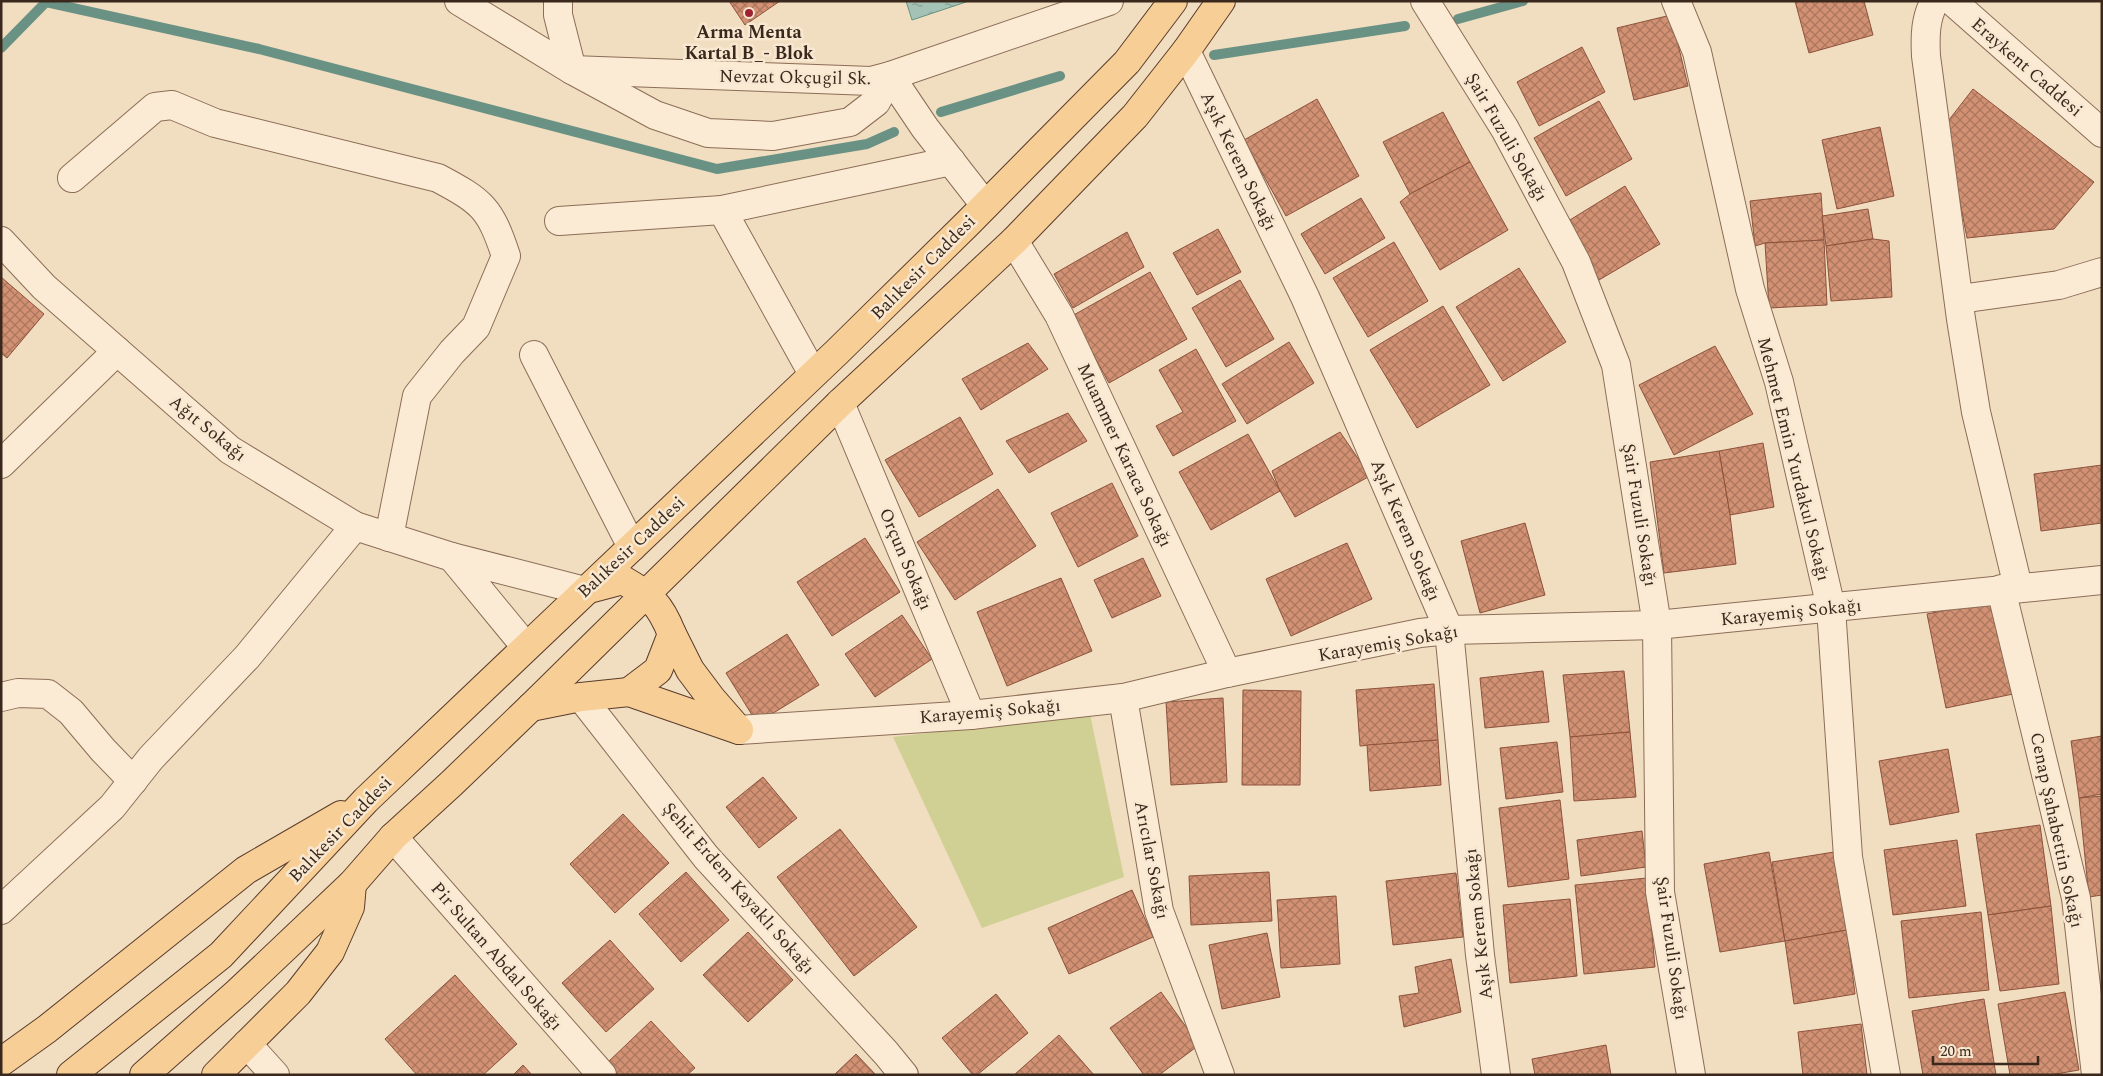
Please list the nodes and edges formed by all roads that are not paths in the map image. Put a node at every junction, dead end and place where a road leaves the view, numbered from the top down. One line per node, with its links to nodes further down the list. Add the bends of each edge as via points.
1 (558, 1): 11 (street, via 558,15)
2 (1109, 1): 12 (street, Nevzat Okçugil Sk.)
3 (1173, 1): 16 (main road, Balıkesir Caddesi, via 1127,62)
4 (1221, 1): 10 (main road)
5 (1425, 1): 37 (street, Şair Fuzuli Sokağı, via 1505,129 1576,262 1616,365)
6 (1676, 1): 36 (street, Mehmet Emin Yurdakul Sokağı, via 1698,52 1750,289 1779,382)
7 (1935, 1): 22 (street, Cenap Şahabettin Sokağı, via 1925,37 1926,56)
8 (1952, 1): 13 (street, Eraykent Caddesi)
9 (474, 6): 11 (street, Nevzat Okçugil Sk.)
10 (1186, 51): 19 (main road, via 1135,116); 38 (street, Aşık Kerem Sokağı, via 1305,297)
11 (572, 70): 12 (street, Nevzat Okçugil Sk., via 871,80); 12 (street, via 655,115 708,133 773,136 850,122 876,102)
12 (890, 76): 14 (street)
13 (2102, 133)
14 (951, 161): 16 (street); 17 (street)
15 (72, 178): 29 (street, via 155,107 172,105 215,123 438,178 470,195 484,207 506,256 476,327 417,396)
16 (985, 205): 25 (main road, Balıkesir Caddesi)
17 (722, 210): 18 (street); 25 (street)
18 (560, 221)
19 (1014, 241): 26 (main road); 41 (street, Muammer Karaca Sokağı, via 1059,315)
20 (1, 242): 23 (street, Ağıt Sokağı, via 44,287)
21 (2102, 272): 22 (street, via 2059,285)
22 (1960, 299): 33 (street, Cenap Şahabettin Sokağı, via 1976,412)
23 (117, 351): 27 (street); 28 (street, Ağıt Sokağı, via 230,450)
24 (534, 355): 30 (street)
25 (813, 374): 30 (main road, Balıkesir Caddesi)
26 (840, 403): 35 (main road); 47 (street, Orçun Sokağı)
27 (1, 464)
28 (355, 526): 29 (street, Ağıt Sokağı); 49 (street, via 247,656)
29 (389, 536): 31 (street, Ağıt Sokağı)
30 (632, 547): 34 (main road, Balıkesir Caddesi)
31 (452, 557): 34 (street, Ağıt Sokağı); 40 (street)
32 (2102, 580): 33 (street, Karayemiş Sokağı)
33 (2010, 588): 36 (street, Karayemiş Sokağı); 66 (street, Cenap Şahabettin Sokağı, via 2076,898)
34 (585, 590): 35 (main road, via 623,580); 40 (main road, Balıkesir Caddesi)
35 (646, 593): 39 (main road, via 664,614); 46 (main road)
36 (1831, 608): 37 (street, Karayemiş Sokağı); 65 (street, Mehmet Emin Yurdakul Sokağı, via 1848,857)
37 (1657, 625): 38 (street, Karayemiş Sokağı); 64 (street, Şair Fuzuli Sokağı, via 1660,892)
38 (1449, 630): 41 (street, Karayemiş Sokağı, via 1420,633); 63 (street, Aşık Kerem Sokağı, via 1480,955)
39 (672, 634): 42 (main road, via 658,670); 48 (main road, via 690,670)
40 (526, 647): 50 (main road, Balıkesir Caddesi)
41 (1228, 673): 45 (street, Karayemiş Sokağı)
42 (629, 692): 44 (main road); 48 (main road)
43 (1, 697): 49 (street, via 18,693 48,694 72,712)
44 (581, 697): 46 (main road); 62 (street, Şehit Erdem Kayaklı Sokağı, via 706,856)
45 (1123, 698): 47 (street, Karayemiş Sokağı); 56 (street, Arıcılar Sokağı, via 1159,911)
46 (531, 706): 51 (main road)
47 (971, 715): 48 (street, Karayemiş Sokağı)
48 (739, 730)
49 (133, 780): 53 (street, via 112,807)
50 (366, 800): 55 (main road, via 246,870); 57 (main road, Balıkesir Caddesi, via 221,955)
51 (392, 837): 52 (main road); 61 (street, Pir Sultan Abdal Sokağı)
52 (352, 884): 54 (main road, via 350,907 330,952 298,993); 58 (main road)
53 (1, 910)
54 (247, 1044): 59 (main road); 60 (street)
55 (1, 1062)
56 (1214, 1072)
57 (71, 1075)
58 (144, 1075)
59 (216, 1075)
60 (275, 1075)
61 (602, 1075)
62 (904, 1075)
63 (1496, 1075)
64 (1691, 1075)
65 (1886, 1075)
66 (2096, 1075)

